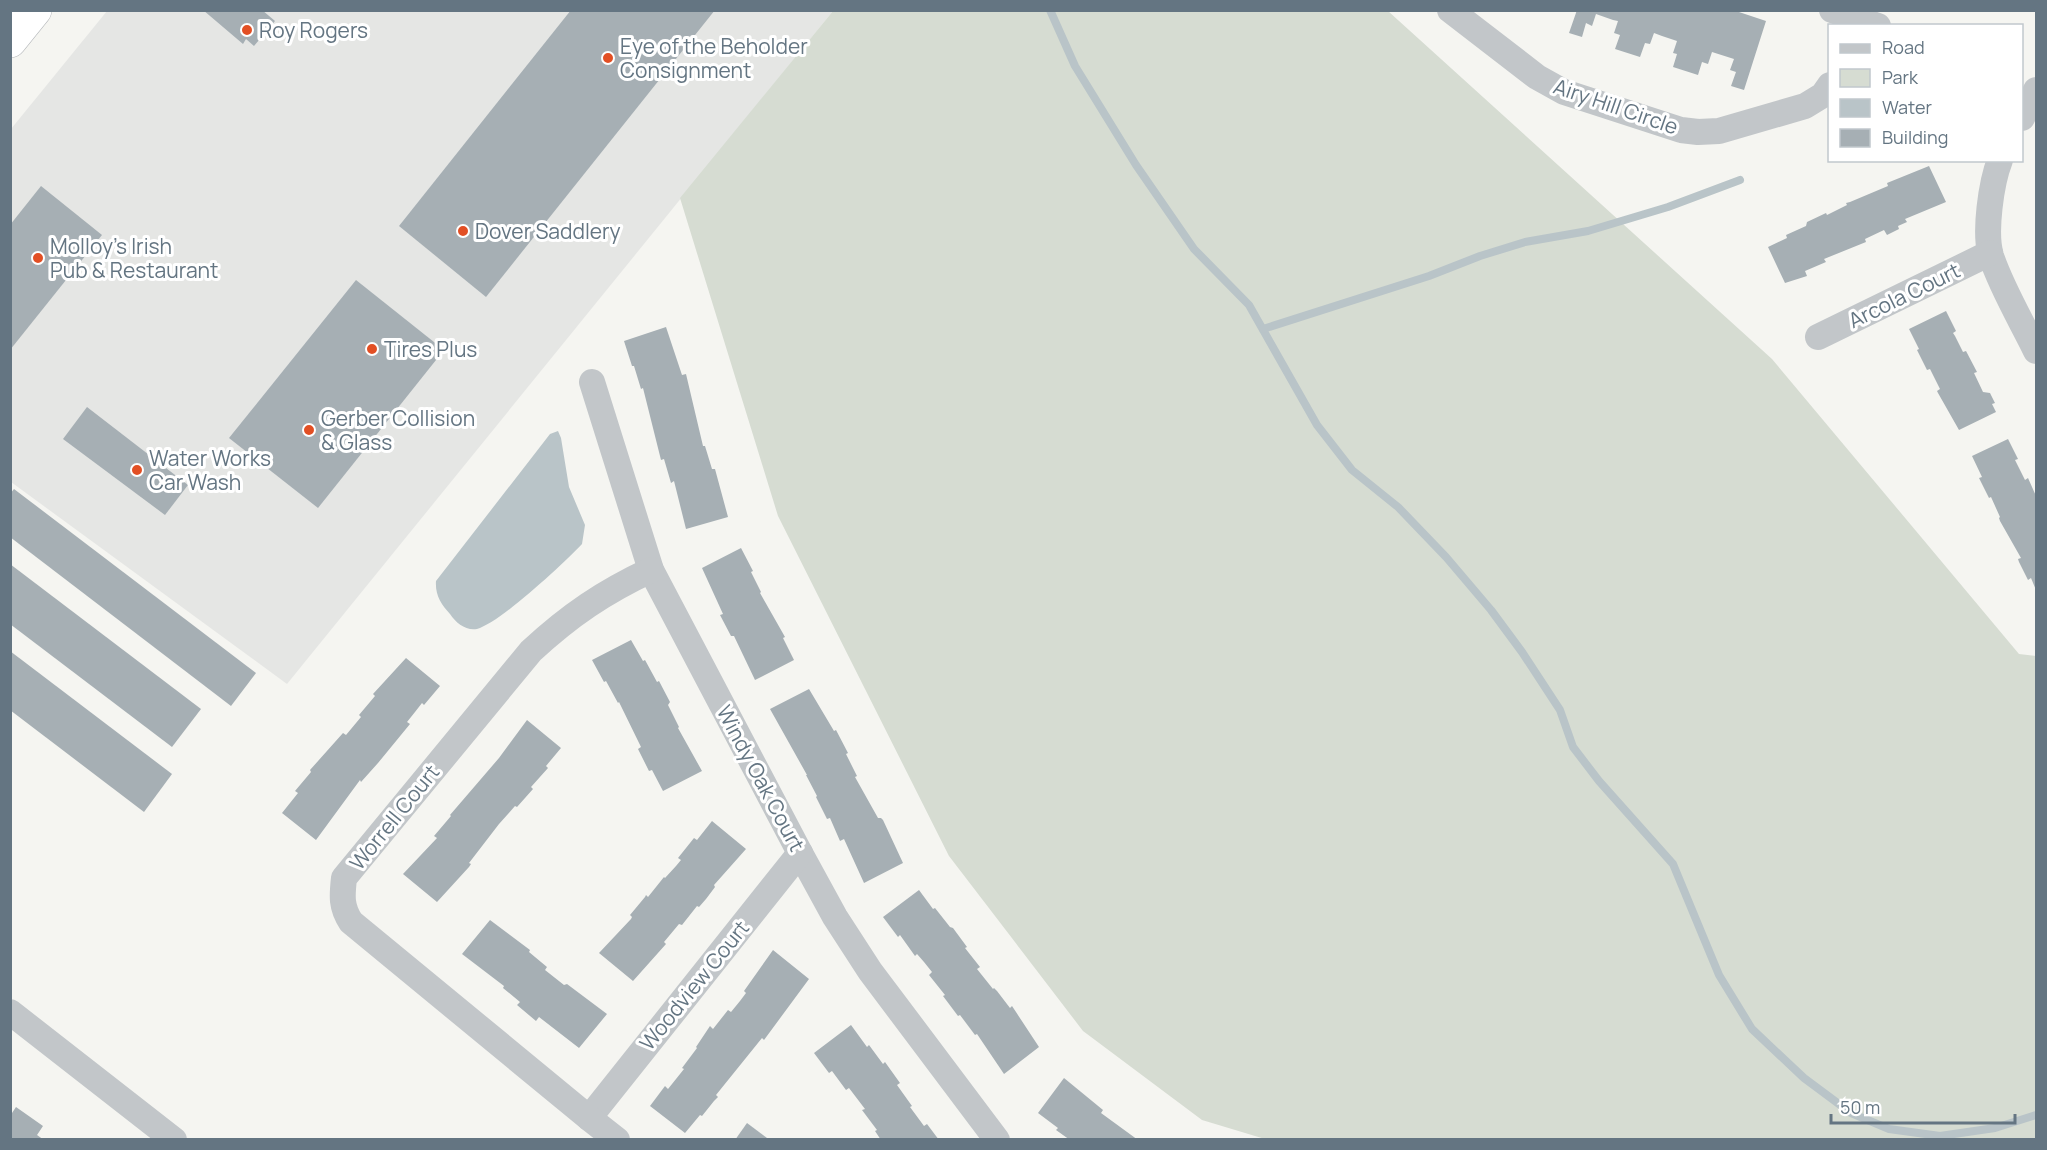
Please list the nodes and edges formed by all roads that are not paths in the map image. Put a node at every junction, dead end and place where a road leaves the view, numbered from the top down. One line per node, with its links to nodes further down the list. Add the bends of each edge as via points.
1 (35, 10): 3 (highway)
2 (1450, 10): 4 (street, Airy Hill Circle, via 1537,77 1564,92 1681,130 1719,131 1805,106)
3 (10, 41)
4 (1828, 88)
5 (1999, 162): 6 (street, via 1992,186)
6 (1990, 254): 7 (street, Arcola Court); 8 (street)
7 (1818, 337)
8 (2037, 351)
9 (592, 382): 10 (street, Windy Oak Court)
10 (651, 570): 11 (street, Windy Oak Court); 13 (street, Worrell Court, via 594,600 531,651 344,878 344,910 351,922)
11 (800, 853): 13 (street, Woodview Court); 16 (street, Windy Oak Court, via 870,971)
12 (10, 1012): 14 (street)
13 (589, 1118): 15 (street, Worrell Court)
14 (174, 1140)
15 (617, 1140)
16 (997, 1140)

